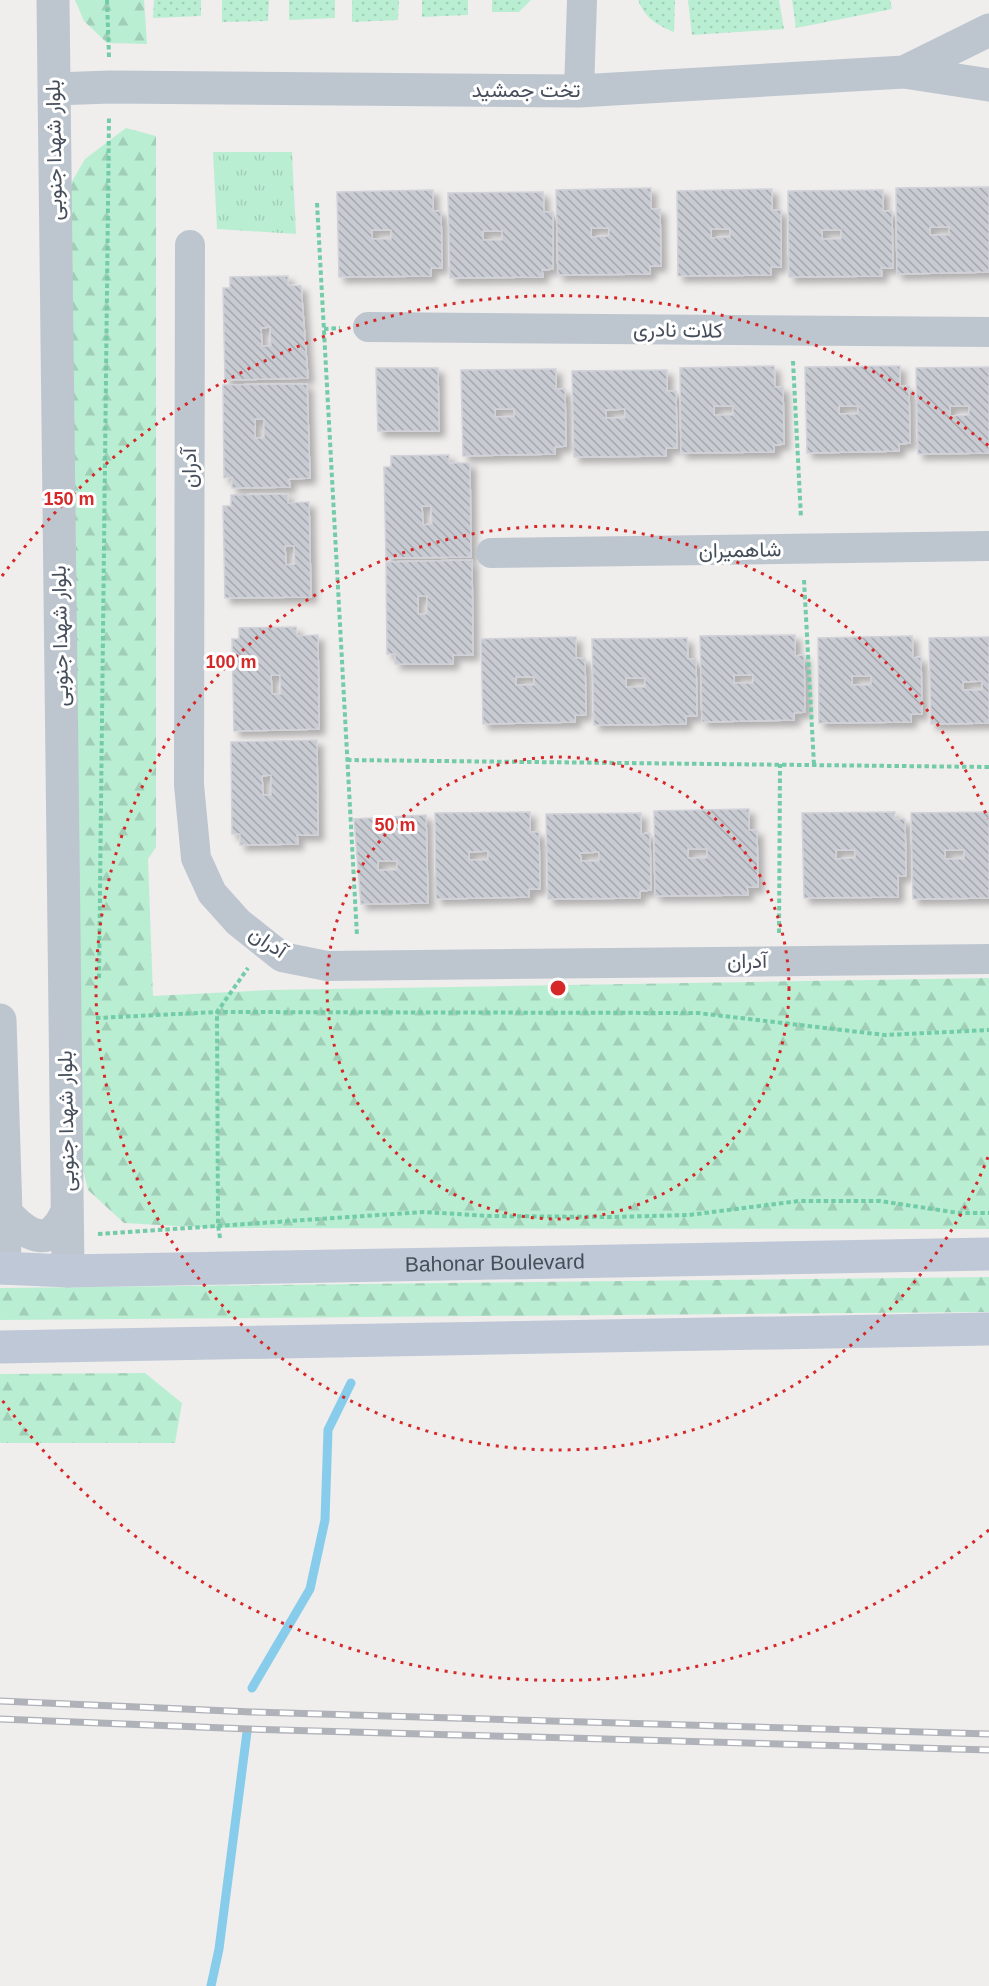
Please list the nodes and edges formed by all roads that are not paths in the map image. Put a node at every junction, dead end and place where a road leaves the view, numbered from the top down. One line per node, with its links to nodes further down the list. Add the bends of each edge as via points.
1 (53, 0): 6 (street, بلوار شهدا جنوبی)
2 (582, 0): 7 (street)
3 (989, 30): 4 (street, تخت جمشید)
4 (904, 72): 5 (street); 7 (street, تخت جمشید)
5 (989, 85)
6 (54, 89): 7 (street, تخت جمشید); 16 (street, بلوار شهدا جنوبی)
7 (579, 90)
8 (190, 245): 13 (street, آدران, via 189,785 196,858 212,892 238,922 282,957 327,966)
9 (368, 327): 10 (street, کلات نادری)
10 (989, 332)
11 (989, 546): 12 (street, شاهمیران)
12 (491, 553)
13 (989, 959)
14 (0, 1020): 15 (street)
15 (6, 1213): 16 (street, via 37,1237); 18 (street)
16 (67, 1223): 19 (street, بلوار شهدا جنوبی)
17 (989, 1254): 19 (main road, Bahonar Boulevard)
18 (2, 1268): 19 (main road, Bahonar Boulevard)
19 (68, 1271)
20 (989, 1329): 21 (main road)
21 (0, 1347)

